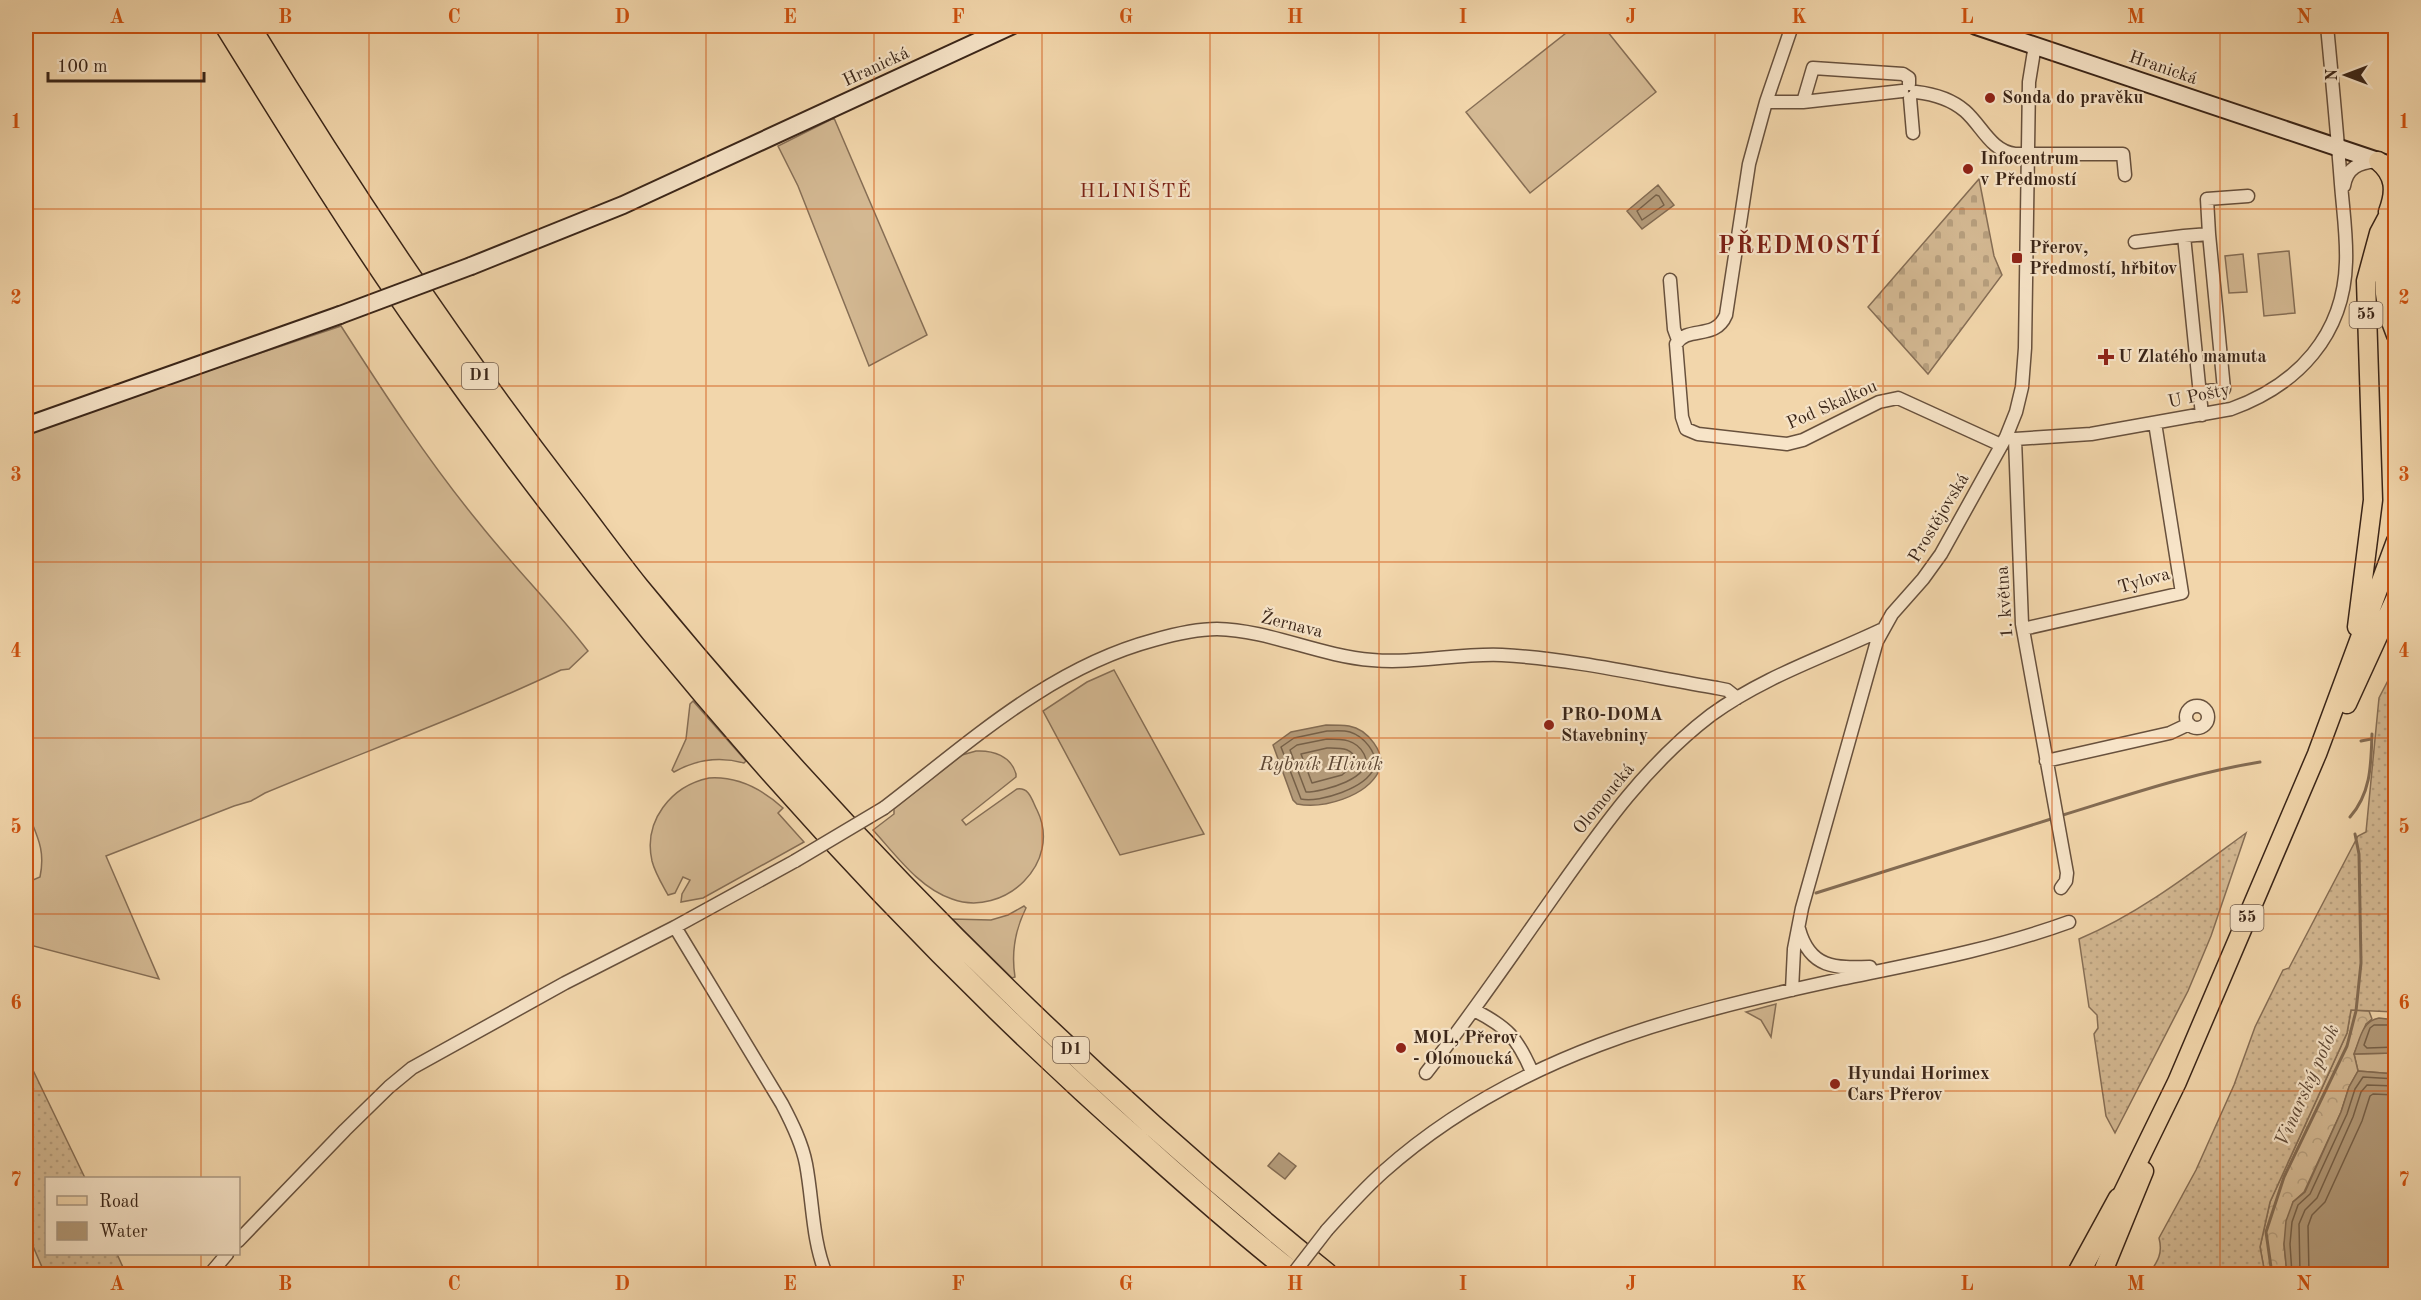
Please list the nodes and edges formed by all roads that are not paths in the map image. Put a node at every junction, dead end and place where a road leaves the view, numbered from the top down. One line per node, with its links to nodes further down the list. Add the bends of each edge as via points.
1 (226, 26): 55 (highway, D1, via 423,331 514,456 728,723 877,890 1028,1041)
2 (249, 26): 56 (highway, D1, via 445,329 637,585 740,706 866,846 971,954 1145,1118)
3 (1011, 26): 29 (main road, Hranická, bridge, via 583,222 340,315)
4 (1792, 26): 9 (street)
5 (1976, 26): 7 (main road, Hranická)
6 (2327, 26): 12 (street, U Pošty)
7 (2035, 45): 12 (main road, Hranická); 13 (street, Prostějovská, via 2029,72)
8 (1910, 91): 10 (street); 10 (street, via 1903,74 1813,68); 11 (street); 13 (street, via 1937,96 1959,106 2001,150)
9 (1766, 102): 10 (street); 25 (street, via 1749,164 1726,315 1711,330)
10 (1803, 102)
11 (1913, 133)
12 (2338, 147): 14 (main road, Hranická); 18 (street, U Pošty)
13 (2028, 154): 16 (street, via 2123,154); 30 (street, Prostějovská, via 2024,374)
14 (2387, 160): 15 (main road, Hranická); 18 (street, via 2351,169); 19 (main road, via 2393,182)
15 (2396, 167)
16 (2125, 175)
17 (2248, 196): 20 (street, via 2207,199)
18 (2342, 199): 27 (street, U Pošty, via 2345,274 2339,305 2322,342 2299,370 2275,389 2249,403)
19 (2393, 211): 24 (main road, via 2384,280 2387,308); 35 (main road, 55, via 2373,249 2366,281 2373,500)
20 (2209, 234): 21 (street); 26 (street, via 2224,389)
21 (2184, 237): 22 (street); 26 (street)
22 (2135, 242)
23 (1670, 280): 25 (street, Pod Skalkou)
24 (2396, 334)
25 (1678, 340): 30 (street, Pod Skalkou, via 1675,353 1682,417 1686,429 1693,433 1787,444 1803,440 1879,402 1898,398)
26 (2199, 392): 27 (street)
27 (2202, 415): 28 (street, U Pošty)
28 (2155, 423): 30 (street, U Pošty, via 2084,435); 33 (street, Tylova, via 2182,593)
29 (26, 426)
30 (2008, 440): 33 (street, 1. května); 34 (street, Prostějovská, via 1936,561)
31 (2396, 541): 35 (main road, 55)
32 (2396, 597): 38 (main road, via 2359,680)
33 (2023, 629): 39 (street, 1. května)
34 (1881, 630): 36 (street, Olomoucká); 42 (street, Prostějovská)
35 (2350, 669): 38 (main road, 55)
36 (1737, 698): 43 (street, Žernava, bridge, via 1717,687 1530,657 1475,655 1371,660 1342,657 1241,631 1191,631 1112,653 1052,683 1025,699 884,808); 46 (street, Olomoucká, via 1682,740 1631,790)
37 (2189, 724): 39 (street, via 2170,733)
38 (2317, 754): 49 (main road, 55)
39 (2046, 761): 40 (street, 1. května, via 2067,873)
40 (2061, 888)
41 (2069, 922): 44 (street)
42 (1798, 925): 44 (street, via 1806,947 1819,961 1844,968); 45 (street, Prostějovská)
43 (675, 927): 51 (street, Žernava, via 412,1068 345,1130); 54 (street, via 793,1125 806,1165 816,1237)
44 (1899, 967): 45 (street)
45 (1792, 990): 47 (street, via 1628,1033)
46 (1474, 1010): 47 (street, via 1512,1035); 48 (street, Olomoucká)
47 (1532, 1072): 55 (street, bridge, via 1475,1103 1383,1172 1327,1230)
48 (1426, 1073)
49 (2177, 1082): 50 (main road, 55); 59 (main road, 55)
50 (2119, 1199): 57 (highway); 58 (main road, 55)
51 (240, 1239)
52 (226, 1255): 53 (street)
53 (210, 1275)
54 (826, 1275)
55 (1292, 1275)
56 (1328, 1275)
57 (2078, 1275)
58 (2088, 1275)
59 (2102, 1275)

